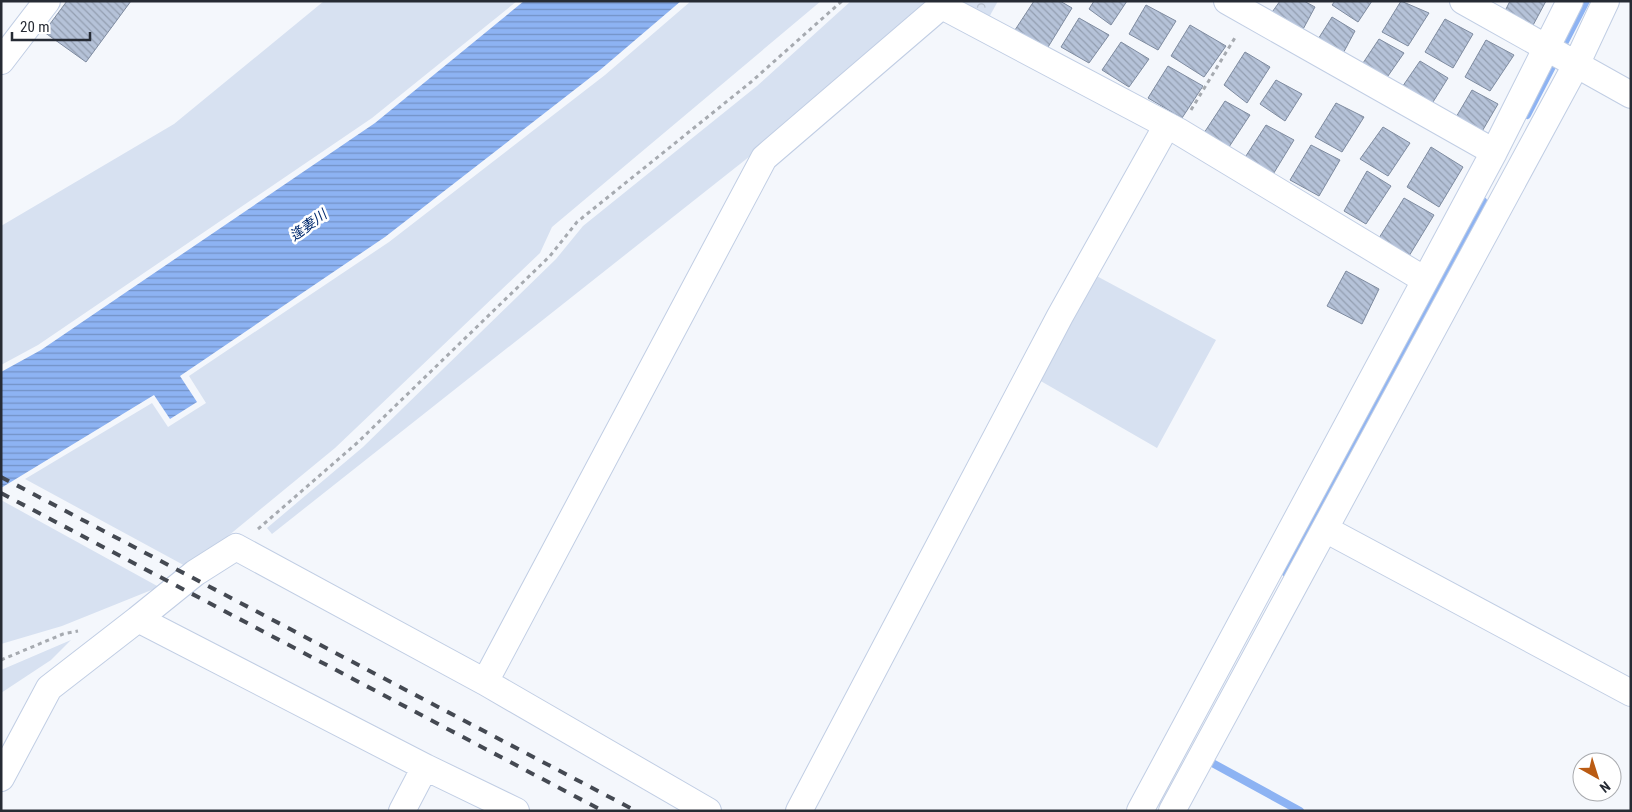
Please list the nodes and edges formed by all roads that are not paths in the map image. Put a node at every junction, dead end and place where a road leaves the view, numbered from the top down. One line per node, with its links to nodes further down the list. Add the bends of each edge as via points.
1 (47, 1): 8 (street)
2 (1464, 1): 7 (street)
3 (1570, 1): 7 (street)
4 (1606, 1): 9 (street)
5 (944, 3): 11 (street); 16 (street, via 764,158)
6 (1238, 7): 12 (street)
7 (1547, 49): 9 (street); 12 (street)
8 (1, 61)
9 (1576, 65): 10 (street); 14 (street)
10 (1631, 95)
11 (1172, 128): 13 (street); 23 (street, via 1056,325)
12 (1494, 152): 13 (street)
13 (1425, 280): 24 (street)
14 (1325, 529): 17 (street); 25 (street)
15 (138, 619): 16 (street, via 195,574 236,547); 18 (street); 19 (street, via 49,688)
16 (485, 682): 22 (street)
17 (1631, 693)
18 (424, 767): 20 (street); 21 (street)
19 (1, 778)
20 (402, 811)
21 (516, 811)
22 (708, 811)
23 (798, 811)
24 (1140, 811)
25 (1172, 811)

